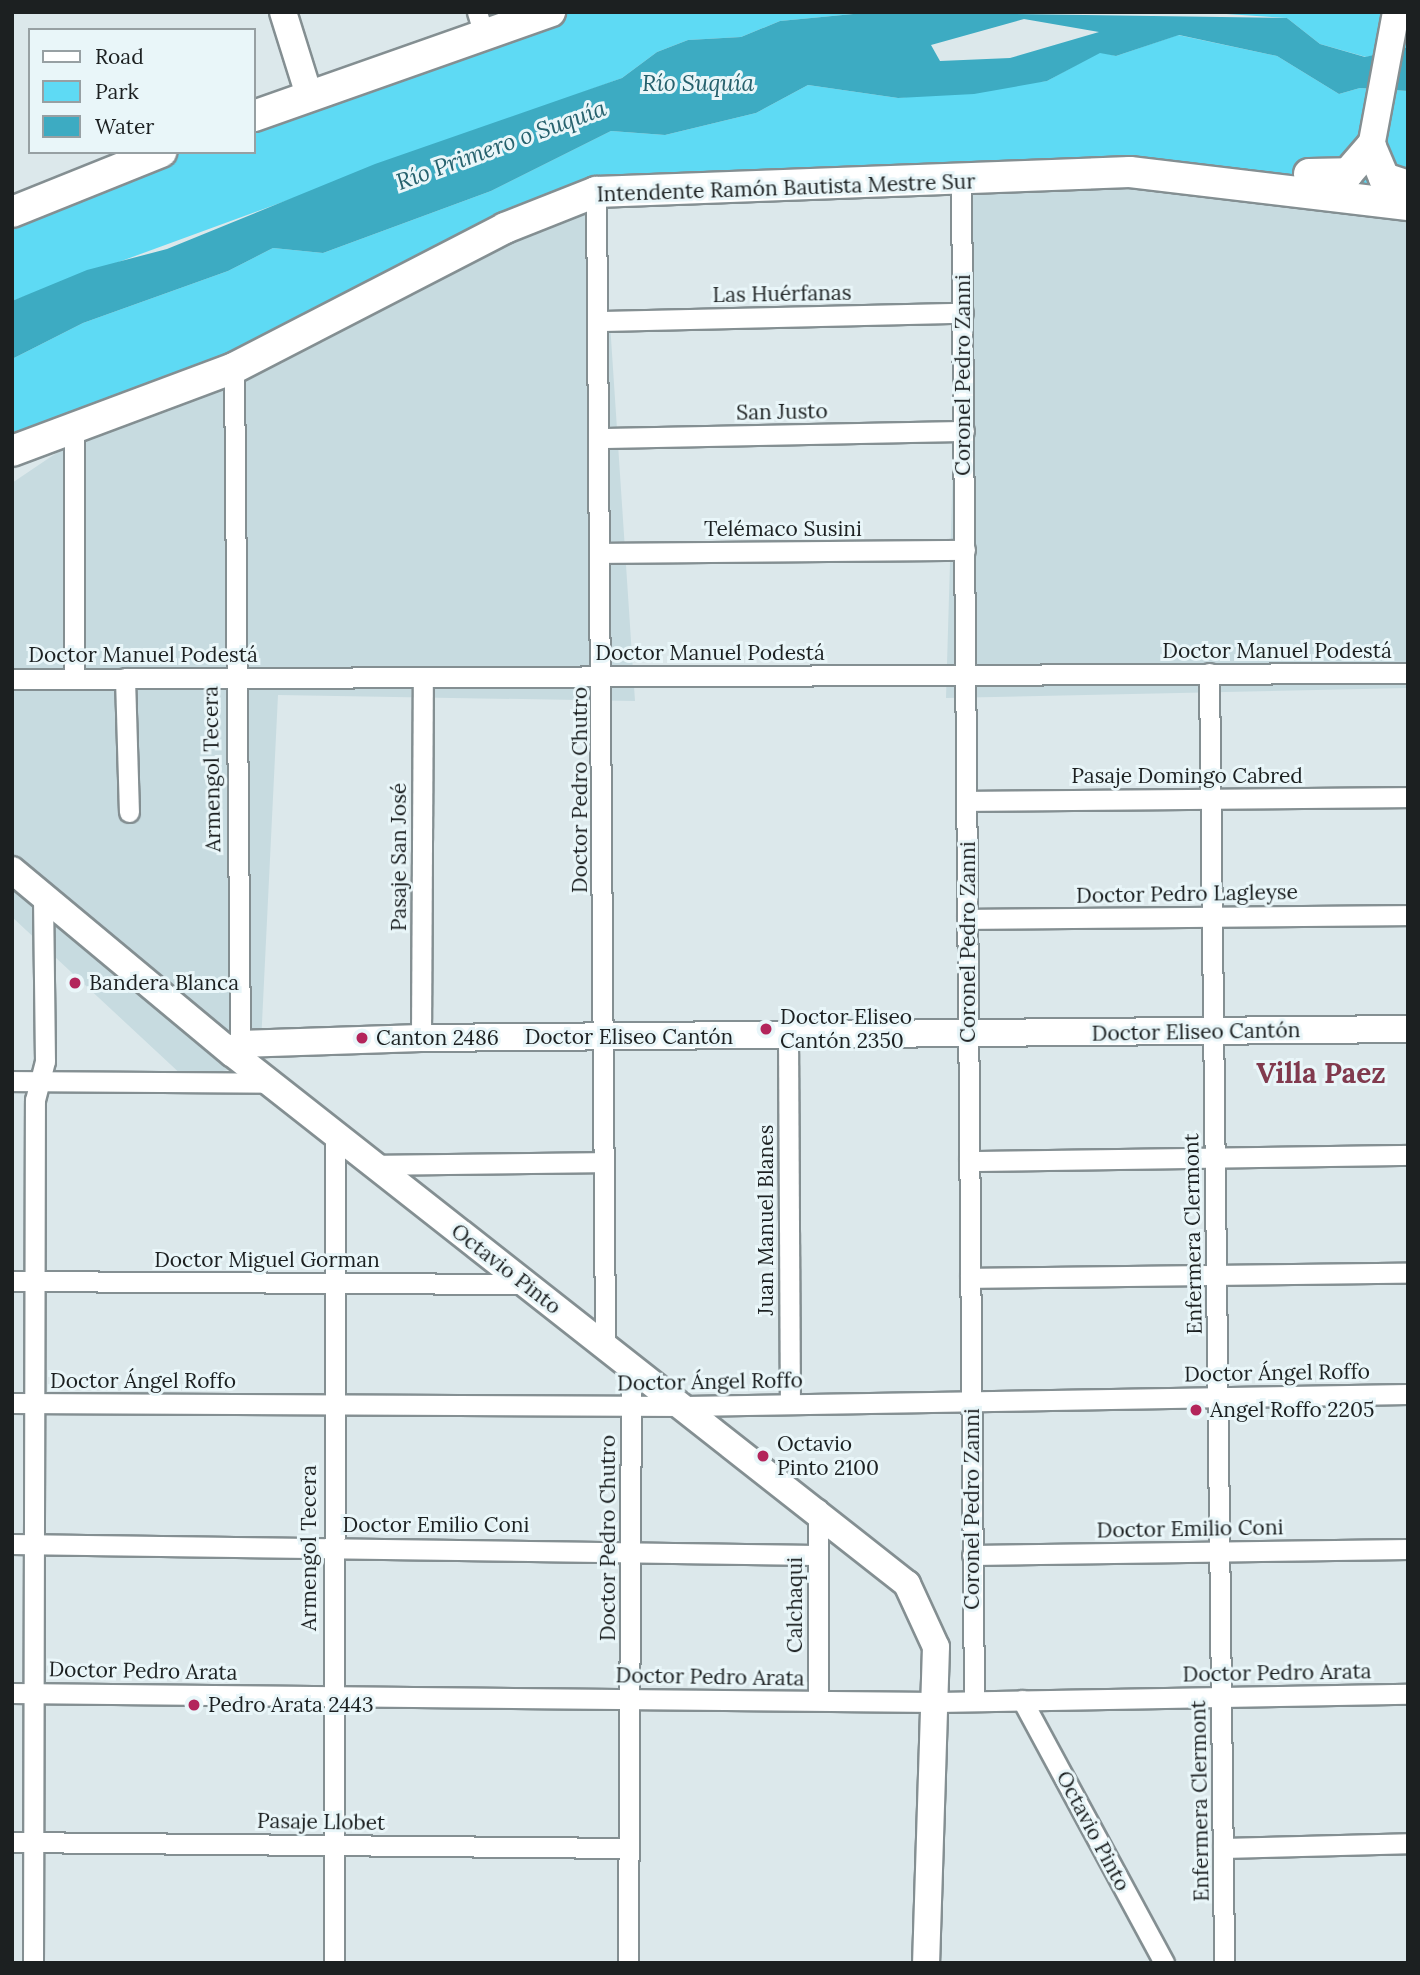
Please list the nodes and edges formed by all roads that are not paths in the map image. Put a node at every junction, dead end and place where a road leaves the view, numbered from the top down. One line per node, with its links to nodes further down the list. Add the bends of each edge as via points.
1 (283, 12): 5 (main road)
2 (550, 12): 4 (main road)
3 (1396, 12): 7 (main road)
4 (480, 23): 5 (main road)
5 (309, 95): 6 (main road)
6 (256, 115)
7 (1370, 152): 9 (main road, via 1335,176 1154,155 946,168); 11 (main road, via 1384,178)
8 (156, 154): 14 (main road)
9 (918, 183): 10 (main road, Intendente Ramón Bautista Mestre Sur); 12 (main road, Intendente Ramón Bautista Mestre Sur)
10 (961, 183): 13 (main road, Intendente Ramón Bautista Mestre Sur, via 1166,174); 15 (street, Coronel Pedro Zanni)
11 (1408, 186)
12 (596, 192): 16 (street, Doctor Pedro Chutro); 17 (main road, Intendente Ramón Bautista Mestre Sur, via 505,228)
13 (1408, 205)
14 (12, 212)
15 (963, 313): 16 (street, Las Huérfanas); 18 (street, Coronel Pedro Zanni)
16 (601, 321): 20 (street, Doctor Pedro Chutro)
17 (234, 368): 19 (main road, Intendente Ramón Bautista Mestre Sur); 32 (street, Armengol Tecera)
18 (964, 431): 20 (street, San Justo); 23 (street, Coronel Pedro Zanni)
19 (61, 435): 21 (main road, Intendente Ramón Bautista Mestre Sur); 22 (main road, Intendente Ramón Bautista Mestre Sur); 30 (street)
20 (602, 438): 24 (street, Doctor Pedro Chutro)
21 (12, 451)
22 (12, 468)
23 (965, 550): 24 (street, Telémaco Susini); 27 (street, Coronel Pedro Zanni)
24 (602, 553): 28 (street, Doctor Pedro Chutro)
25 (1209, 673): 26 (street, Doctor Manuel Podestá); 27 (street, Doctor Manuel Podestá); 35 (street, Enfermera Clermont)
26 (1408, 673)
27 (965, 674): 28 (street, Doctor Manuel Podestá); 36 (street, Coronel Pedro Zanni)
28 (603, 676): 29 (street, Doctor Manuel Podestá); 47 (street, Doctor Pedro Chutro)
29 (423, 677): 32 (street, Doctor Manuel Podestá); 48 (street, Pasaje San José)
30 (74, 678): 31 (street, Doctor Manuel Podestá); 33 (street, Doctor Manuel Podestá)
31 (125, 678): 32 (street, Doctor Manuel Podestá); 37 (street)
32 (234, 678): 49 (street, Armengol Tecera)
33 (12, 679)
34 (1408, 797): 35 (street, Pasaje Domingo Cabred)
35 (1210, 799): 36 (street, Pasaje Domingo Cabred); 41 (street, Enfermera Clermont)
36 (967, 801): 42 (street, Coronel Pedro Zanni)
37 (129, 812)
38 (12, 870): 39 (main road, Octavio Pinto)
39 (43, 899): 49 (main road, Octavio Pinto); 51 (street)
40 (1408, 915): 41 (street, Doctor Pedro Lagleyse)
41 (1212, 917): 42 (street, Doctor Pedro Lagleyse); 44 (street, Enfermera Clermont)
42 (967, 919): 45 (street, Coronel Pedro Zanni)
43 (1408, 1030): 44 (main road, Doctor Eliseo Cantón)
44 (1213, 1032): 45 (main road, Doctor Eliseo Cantón); 55 (street, Enfermera Clermont)
45 (968, 1034): 46 (main road, Doctor Eliseo Cantón); 56 (street, Coronel Pedro Zanni)
46 (788, 1035): 47 (main road, Doctor Eliseo Cantón); 73 (street, Juan Manuel Blanes)
47 (604, 1037): 48 (main road, Doctor Eliseo Cantón); 57 (street, Doctor Pedro Chutro)
48 (421, 1038): 49 (main road, Doctor Eliseo Cantón)
49 (236, 1049): 52 (main road, Octavio Pinto)
50 (12, 1080): 51 (street)
51 (40, 1081): 52 (street); 63 (street)
52 (270, 1083): 53 (main road, Octavio Pinto)
53 (335, 1134): 58 (main road, Octavio Pinto); 64 (street, Armengol Tecera)
54 (1408, 1155): 55 (street)
55 (1214, 1157): 56 (street); 60 (street, Enfermera Clermont)
56 (969, 1161): 61 (street, Coronel Pedro Zanni)
57 (604, 1162): 58 (street); 66 (street, Doctor Pedro Chutro)
58 (374, 1165): 65 (main road, Octavio Pinto)
59 (1408, 1273): 60 (street)
60 (1216, 1275): 61 (street); 69 (street, Enfermera Clermont)
61 (970, 1278): 70 (street, Coronel Pedro Zanni)
62 (12, 1281): 63 (street, Doctor Miguel Gorman)
63 (34, 1281): 64 (street, Doctor Miguel Gorman); 72 (street)
64 (331, 1283): 65 (street, Doctor Miguel Gorman); 74 (street, Armengol Tecera)
65 (523, 1283): 66 (main road, Octavio Pinto)
66 (605, 1345): 67 (main road, Octavio Pinto)
67 (631, 1366): 75 (street, Doctor Pedro Chutro); 76 (main road, Octavio Pinto)
68 (1408, 1394): 69 (street, Doctor Ángel Roffo)
69 (1218, 1397): 70 (street, Doctor Ángel Roffo); 83 (street, Enfermera Clermont)
70 (971, 1401): 73 (street, Doctor Ángel Roffo); 85 (street, Coronel Pedro Zanni)
71 (12, 1404): 72 (street, Doctor Ángel Roffo)
72 (34, 1404): 74 (street, Doctor Ángel Roffo); 79 (street)
73 (790, 1404): 76 (street, Doctor Ángel Roffo)
74 (331, 1405): 75 (street, Doctor Ángel Roffo); 80 (street, Armengol Tecera)
75 (631, 1406): 76 (street, Doctor Ángel Roffo); 81 (street, Doctor Pedro Chutro)
76 (685, 1406): 77 (main road, Octavio Pinto)
77 (818, 1509): 84 (street, Calchaqui); 95 (main road, Octavio Pinto, via 894,1571 921,1603 936,1647)
78 (12, 1544): 79 (street, Doctor Emilio Coni)
79 (33, 1544): 80 (street, Doctor Emilio Coni); 87 (street)
80 (332, 1547): 81 (street, Doctor Emilio Coni); 89 (street, Armengol Tecera)
81 (630, 1549): 84 (street, Doctor Emilio Coni); 91 (street, Doctor Pedro Chutro)
82 (1408, 1549): 83 (street, Doctor Emilio Coni)
83 (1219, 1552): 85 (street, Doctor Emilio Coni); 90 (street, Enfermera Clermont)
84 (817, 1555): 92 (street, Calchaqui)
85 (972, 1556): 94 (street, Coronel Pedro Zanni)
86 (12, 1693): 87 (street, Doctor Pedro Arata)
87 (33, 1693): 89 (street, Doctor Pedro Arata); 97 (street)
88 (1408, 1693): 90 (street, Doctor Pedro Arata)
89 (333, 1696): 91 (street, Doctor Pedro Arata); 99 (street, Armengol Tecera)
90 (1221, 1697): 93 (street, Doctor Pedro Arata); 101 (street, Enfermera Clermont)
91 (629, 1699): 92 (street, Doctor Pedro Arata); 100 (street, Doctor Pedro Chutro)
92 (818, 1700): 95 (street, Doctor Pedro Arata)
93 (1022, 1700): 94 (street, Doctor Pedro Arata); 106 (street, Octavio Pinto)
94 (974, 1701): 95 (street, Doctor Pedro Arata)
95 (937, 1702): 105 (main road)
96 (12, 1842): 97 (street, Pasaje Llobet)
97 (33, 1842): 99 (street, Pasaje Llobet); 102 (street)
98 (1408, 1843): 101 (street)
99 (334, 1845): 100 (street, Pasaje Llobet); 103 (street, Armengol Tecera)
100 (629, 1848): 104 (street, Doctor Pedro Chutro)
101 (1223, 1848): 107 (street, Enfermera Clermont)
102 (33, 1963)
103 (334, 1963)
104 (628, 1963)
105 (926, 1963)
106 (1164, 1963)
107 (1224, 1963)

